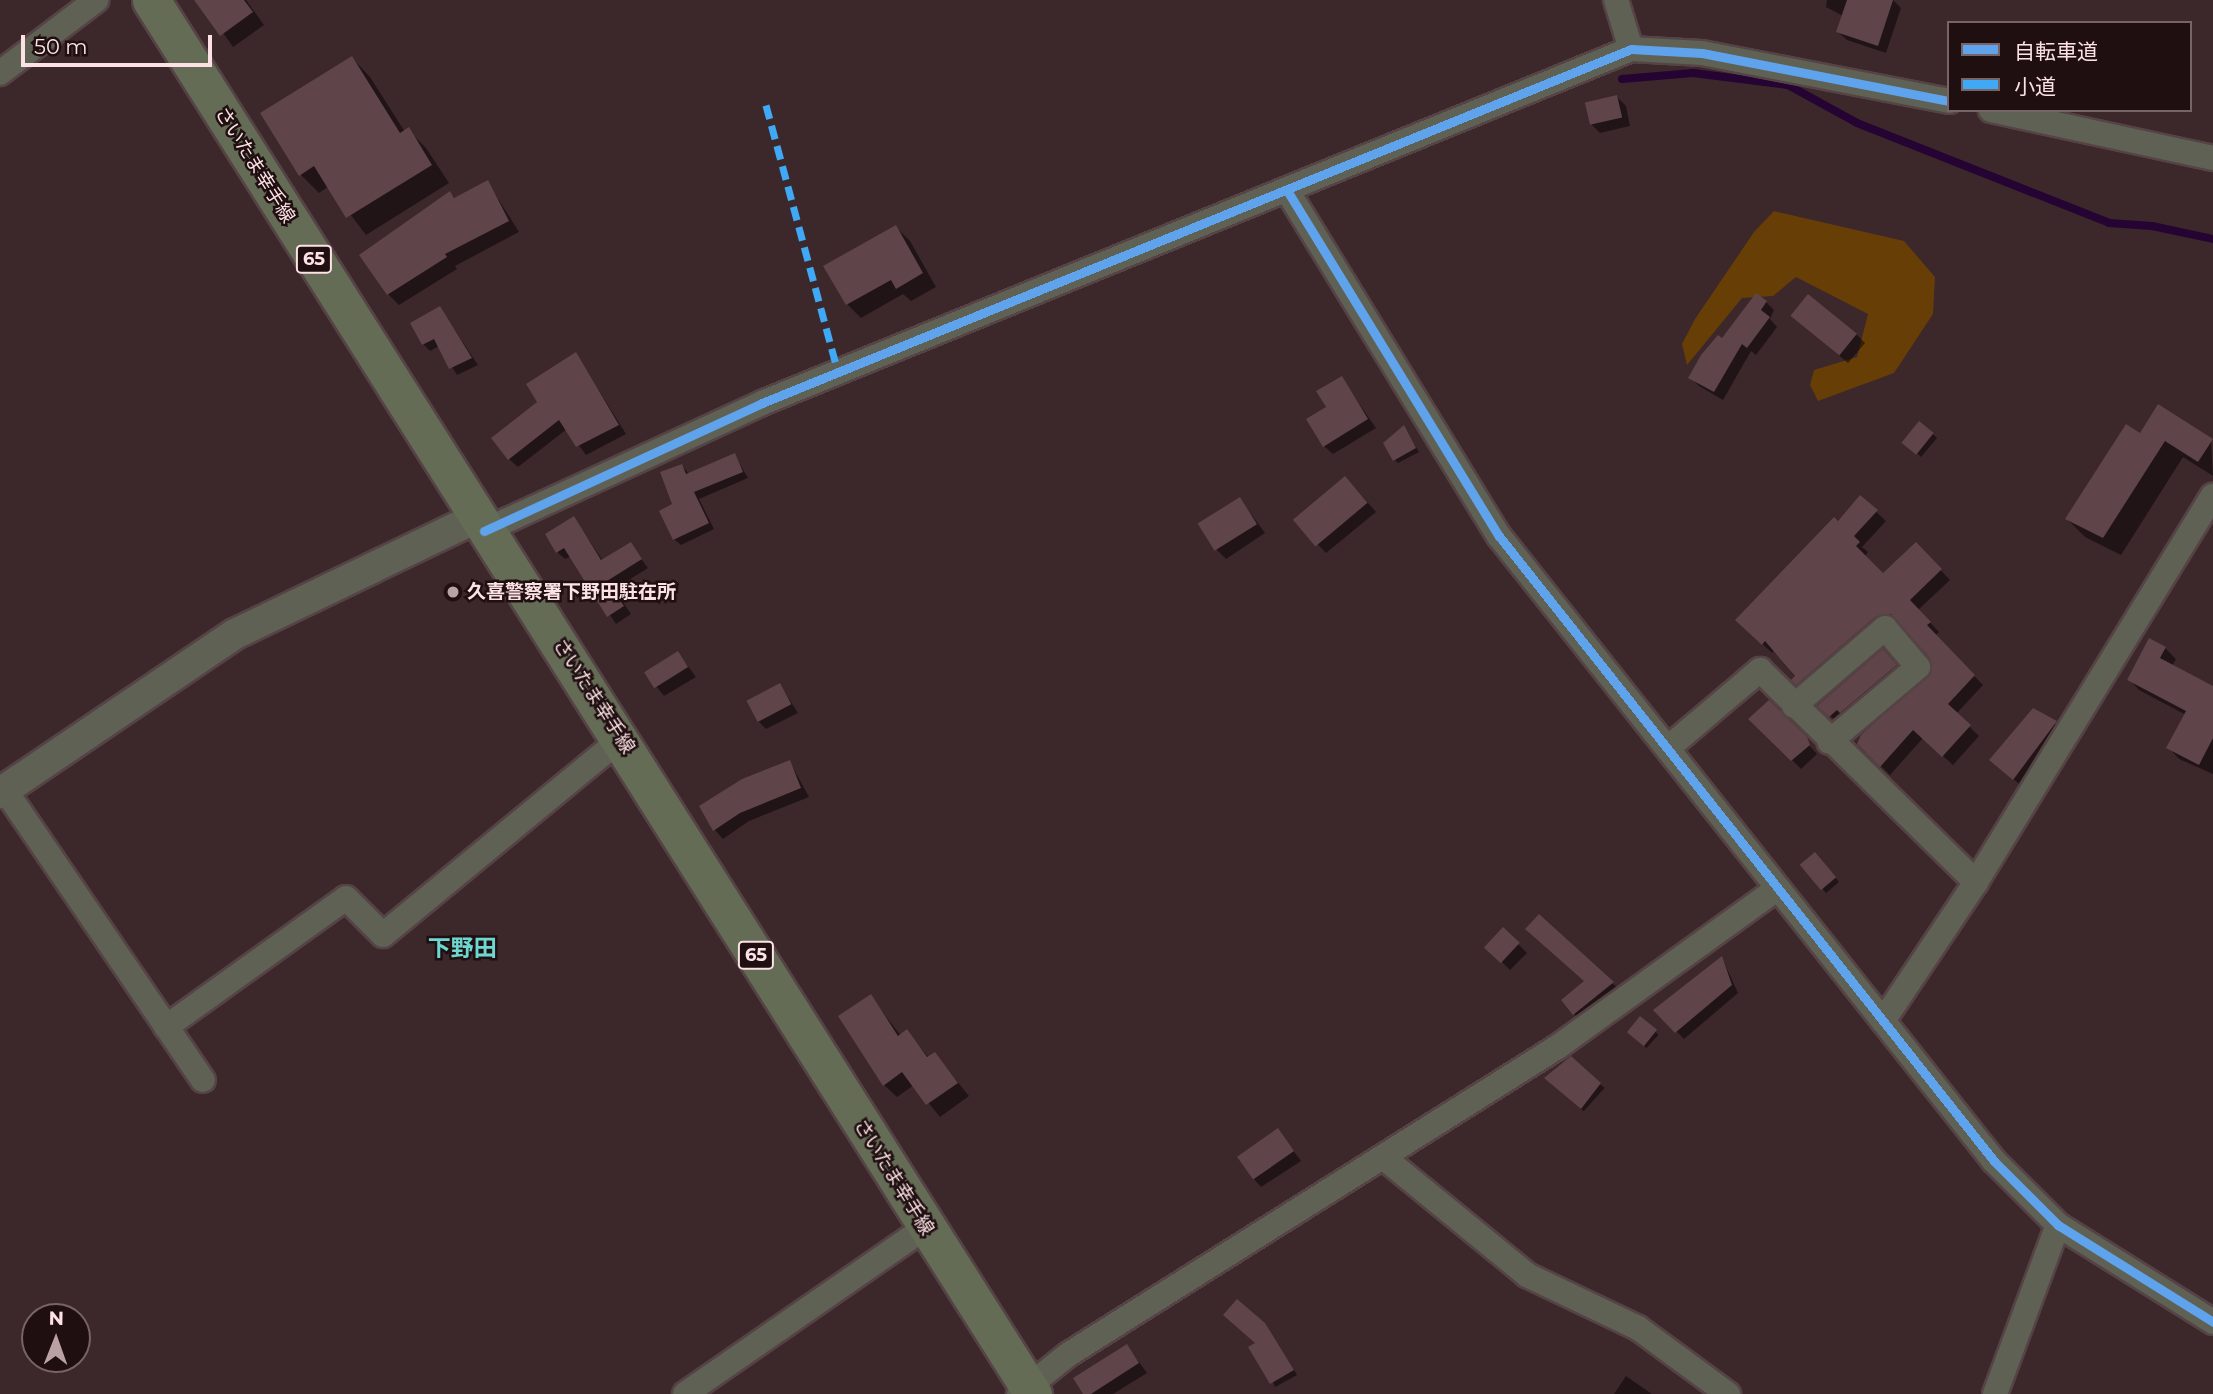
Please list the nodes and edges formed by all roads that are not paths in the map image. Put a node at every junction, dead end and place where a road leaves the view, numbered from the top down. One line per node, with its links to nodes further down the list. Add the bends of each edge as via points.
1 (96, 0): 5 (street)
2 (151, 0): 11 (main road, さいたま幸手線 / 65)
3 (1616, 0): 4 (street)
4 (1631, 49): 6 (street, via 1702,53); 9 (street)
5 (0, 73)
6 (1947, 101)
7 (2000, 112): 8 (street)
8 (2213, 158)
9 (1287, 192): 11 (street, via 762,402); 15 (street, via 1499,536)
10 (2213, 496): 17 (street)
11 (480, 525): 13 (main road, さいたま幸手線 / 65); 16 (street, via 235,634)
12 (1794, 706): 14 (street); 14 (street, via 1885,628 1918,667); 15 (street, via 1759,670)
13 (622, 738): 20 (street, via 383,935 346,898); 24 (main road, さいたま幸手線 / 65)
14 (1829, 743): 17 (street)
15 (1668, 748): 18 (street)
16 (3, 792): 20 (street)
17 (1976, 882): 19 (street)
18 (1777, 889): 19 (street); 22 (street, via 1559,1046)
19 (1883, 1021): 23 (street, via 1994,1161)
20 (166, 1027): 21 (street)
21 (203, 1080)
22 (1383, 1157): 26 (street, via 1527,1275 1638,1328); 27 (street, via 1069,1354)
23 (2058, 1225): 25 (street); 30 (street)
24 (925, 1228): 27 (main road, さいたま幸手線 / 65); 28 (street)
25 (2213, 1322)
26 (1696, 1384): 29 (street)
27 (1027, 1392)
28 (685, 1394)
29 (1728, 1394)
30 (1995, 1394)

